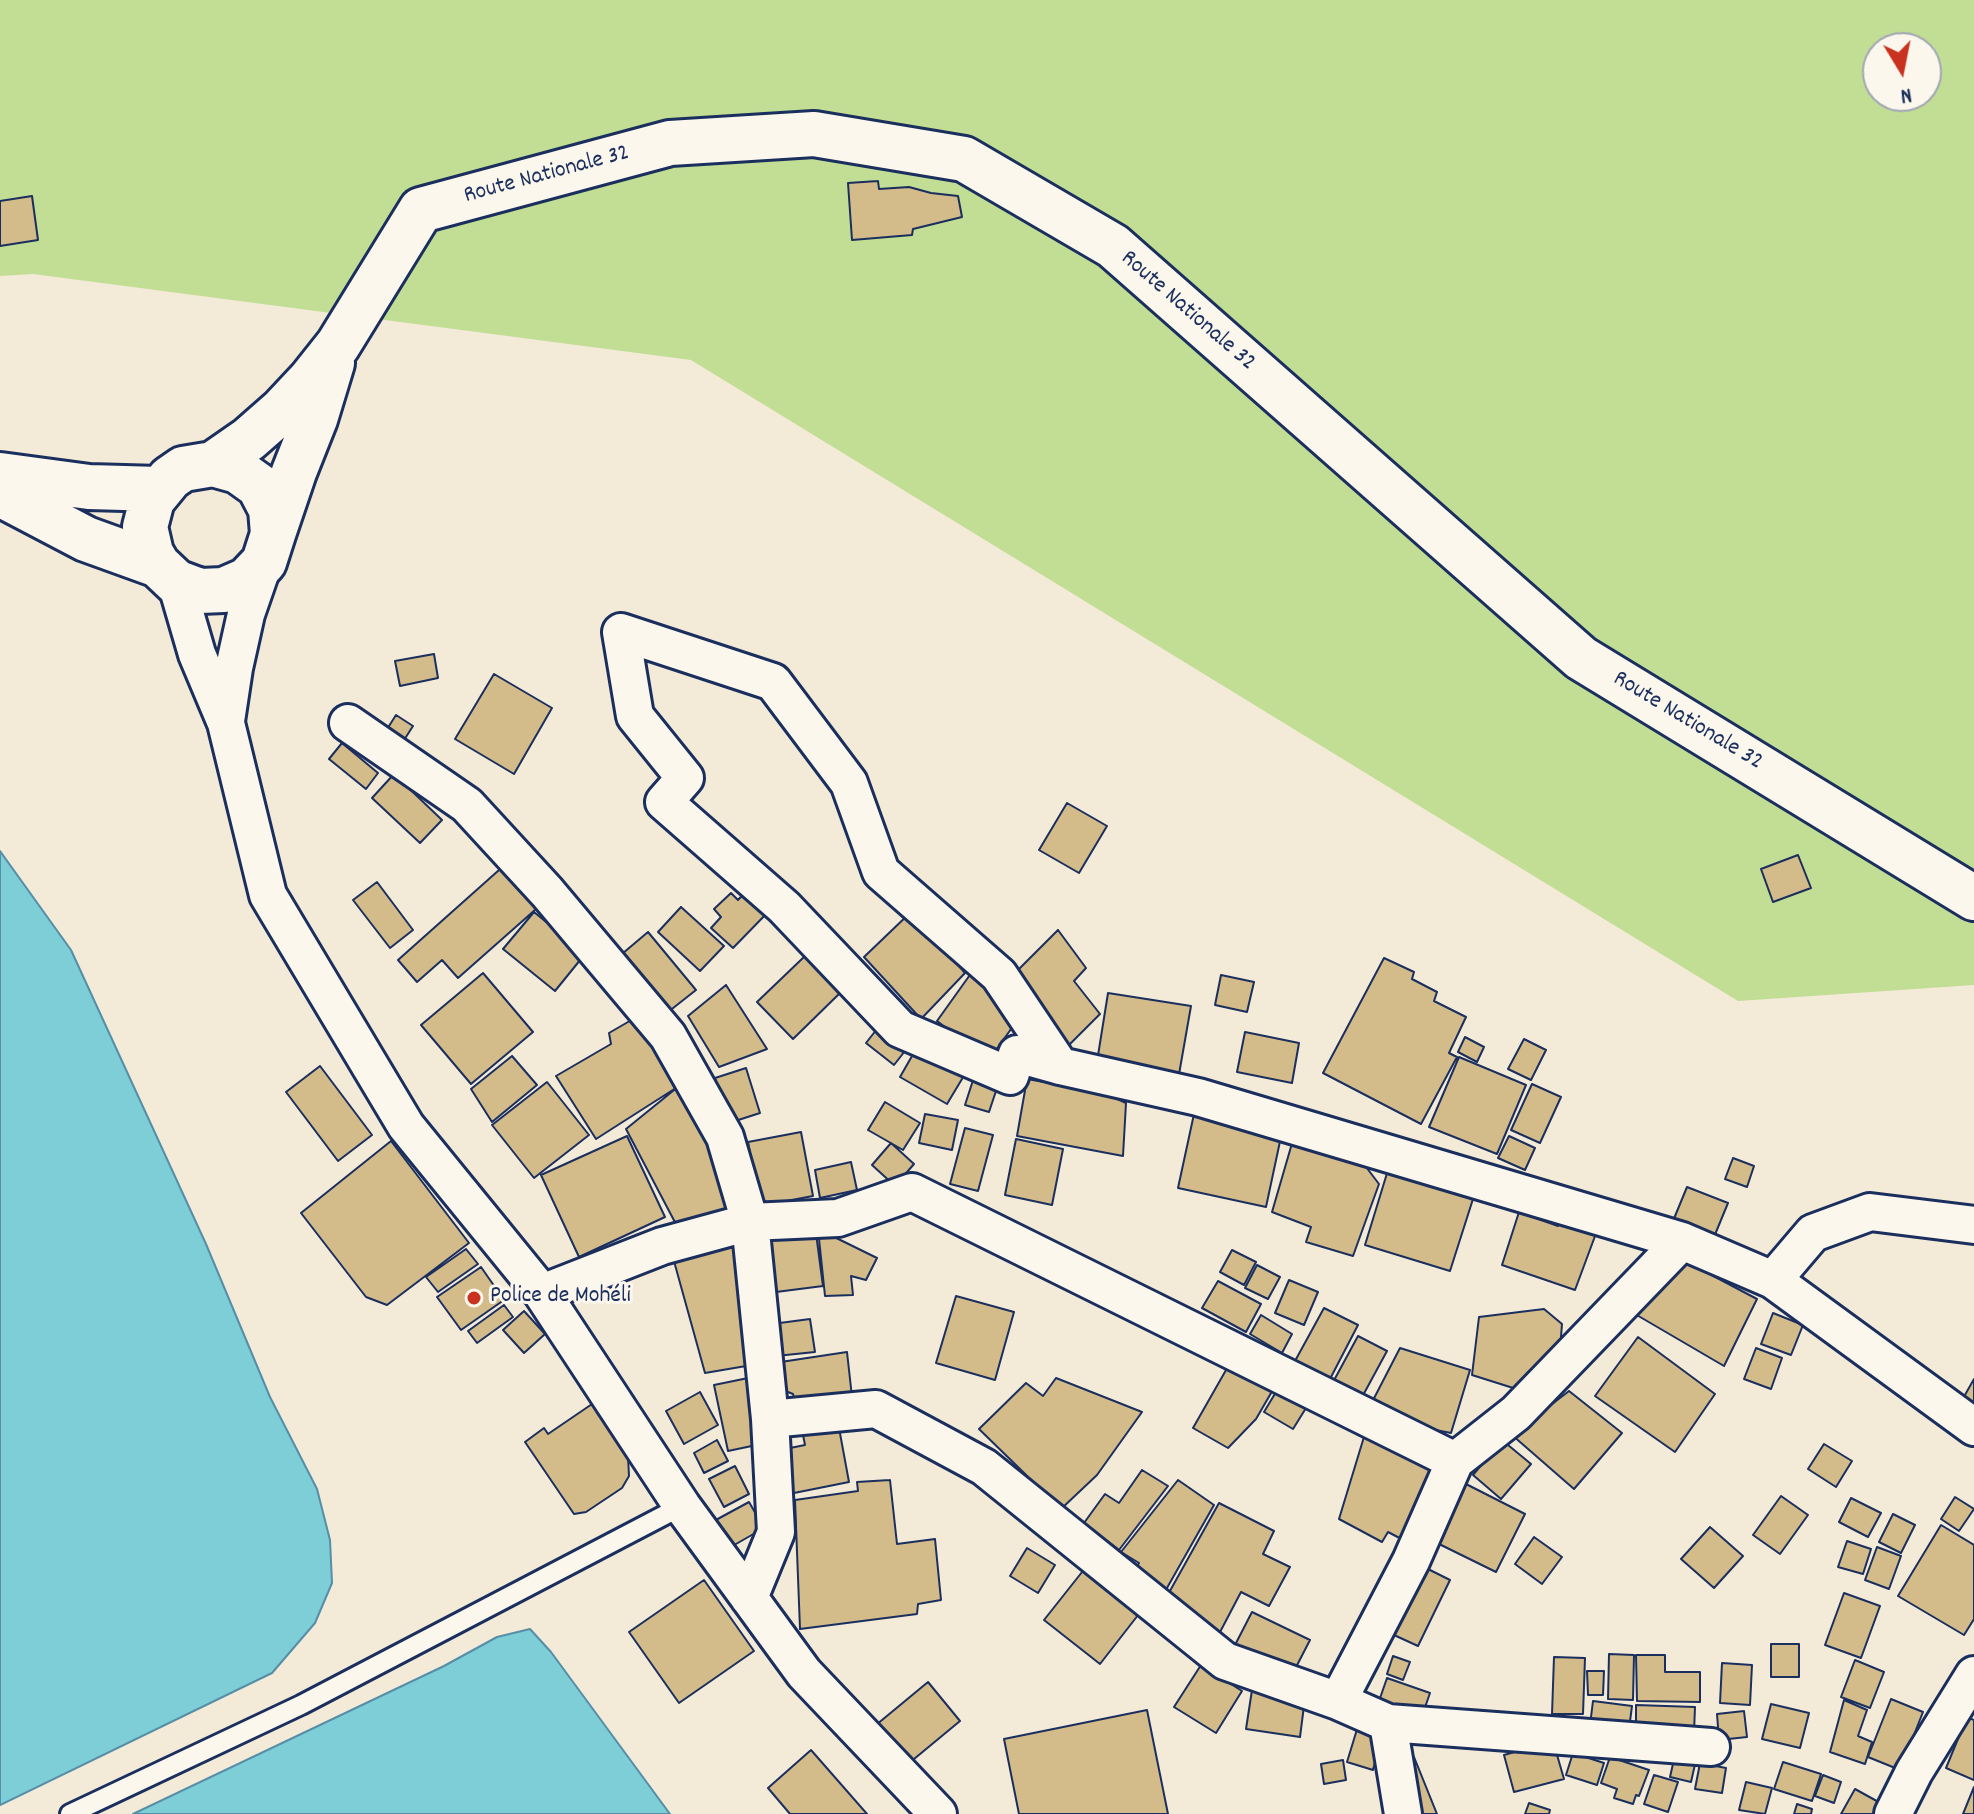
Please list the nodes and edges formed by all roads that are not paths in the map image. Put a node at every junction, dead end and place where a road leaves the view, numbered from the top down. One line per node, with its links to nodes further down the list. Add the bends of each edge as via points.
1 (338, 345): 2 (street, Route Nationale 32, via 282,410); 6 (street, Route Nationale 32); 10 (street, Route Nationale 32, via 421,210 670,143 814,134 964,159 1113,246 1581,658)
2 (213, 464): 4 (street, via 183,469); 6 (street, via 238,471 259,486 271,509)
3 (0, 475): 4 (street, via 89,487)
4 (159, 489): 7 (street, via 145,527 151,553)
5 (0, 494): 7 (street)
6 (268, 548): 7 (street, via 247,580 224,590 200,591); 8 (street, via 246,614)
7 (167, 574): 8 (street)
8 (226, 723): 16 (street, via 268,895 406,1126)
9 (348, 723): 12 (street, via 467,805 668,1036 725,1137)
10 (1974, 898)
11 (1060, 1066): 11 (street, via 1017,1054 1010,1076 900,1029 784,907 664,802 685,778 635,716 621,632 773,682 849,783 881,872 999,975); 14 (street, via 1198,1097)
12 (750, 1222): 16 (street, via 662,1246); 17 (street); 19 (street, via 838,1218 912,1192)
13 (1974, 1225): 15 (street, via 1870,1212 1813,1233)
14 (1682, 1241): 15 (street); 19 (street, via 1516,1413)
15 (1773, 1280): 18 (street)
16 (542, 1293): 20 (street)
17 (770, 1419): 21 (street, via 776,1532); 23 (street, via 876,1409 984,1467 1225,1661)
18 (1974, 1427)
19 (1455, 1461): 23 (street, via 1411,1561)
20 (682, 1506): 21 (street); 26 (lane, via 301,1705)
21 (749, 1598): 27 (street, via 804,1673)
22 (1974, 1675): 29 (street)
23 (1338, 1701): 24 (street)
24 (1388, 1723): 25 (street); 28 (street)
25 (1711, 1747)
26 (70, 1814)
27 (938, 1814)
28 (1403, 1814)
29 (1893, 1814)

